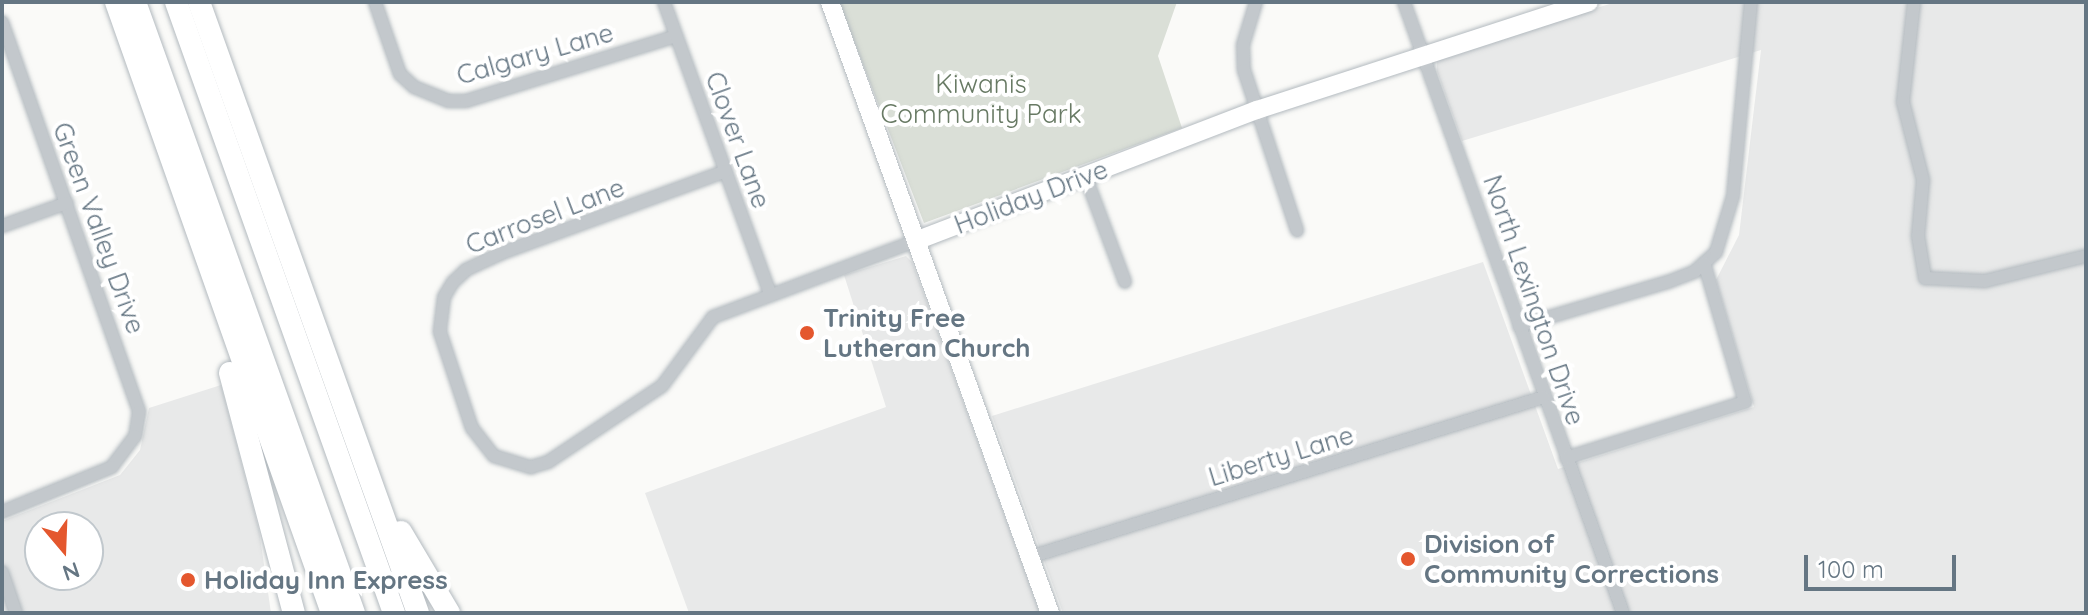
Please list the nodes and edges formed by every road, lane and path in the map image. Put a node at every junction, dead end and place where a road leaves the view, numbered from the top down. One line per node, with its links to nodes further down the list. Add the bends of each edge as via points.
1 (116, 2): 23 (highway)
2 (135, 2): 39 (highway)
3 (176, 2): 40 (highway)
4 (199, 2): 29 (highway)
5 (375, 2): 14 (street, Calgary Lane, via 400,74 414,87 448,101 466,101)
6 (664, 2): 14 (street, Clover Lane)
7 (830, 2): 22 (street)
8 (1256, 2): 16 (street, via 1243,45 1244,70)
9 (1404, 2): 15 (street, North Lexington Drive)
10 (1589, 2): 15 (street, Holiday Drive)
11 (1751, 2): 25 (street, via 1728,225 1716,252)
12 (1914, 2): 24 (street, via 1903,102 1923,180 1918,236 1925,278 1985,281)
13 (2, 22): 19 (street, Green Valley Drive)
14 (676, 36): 17 (street, Clover Lane)
15 (1424, 53): 16 (street, Holiday Drive); 28 (street, North Lexington Drive)
16 (1257, 110): 18 (street, Holiday Drive); 21 (street)
17 (726, 171): 27 (street, Clover Lane); 32 (street, Carrosel Lane, via 502,253 453,282 444,297 440,332 472,428 494,456)
18 (1085, 175): 22 (street, Holiday Drive); 26 (street)
19 (67, 203): 20 (street); 33 (street, Green Valley Drive, via 137,399 138,422 128,449 101,474)
20 (2, 226)
21 (1297, 230)
22 (918, 240): 27 (street, Holiday Drive); 34 (street)
23 (197, 244): 37 (highway); 38 (highway)
24 (2086, 256)
25 (1704, 263): 28 (street, via 1668,282); 31 (street, via 1745,402)
26 (1125, 282)
27 (770, 294): 32 (street, Holiday Drive, via 713,317 662,386 574,447 548,462)
28 (1519, 326): 30 (street, North Lexington Drive)
29 (332, 377): 41 (highway); 42 (highway, via 344,392 398,526)
30 (1544, 397): 31 (street, North Lexington Drive); 34 (street, Liberty Lane)
31 (1566, 458): 44 (street, North Lexington Drive)
32 (520, 465)
33 (2, 512)
34 (1030, 557): 43 (street)
35 (2, 572): 36 (street)
36 (16, 613)
37 (294, 613)
38 (332, 613)
39 (354, 613)
40 (394, 613)
41 (418, 613)
42 (449, 613)
43 (1050, 613)
44 (1623, 613)

